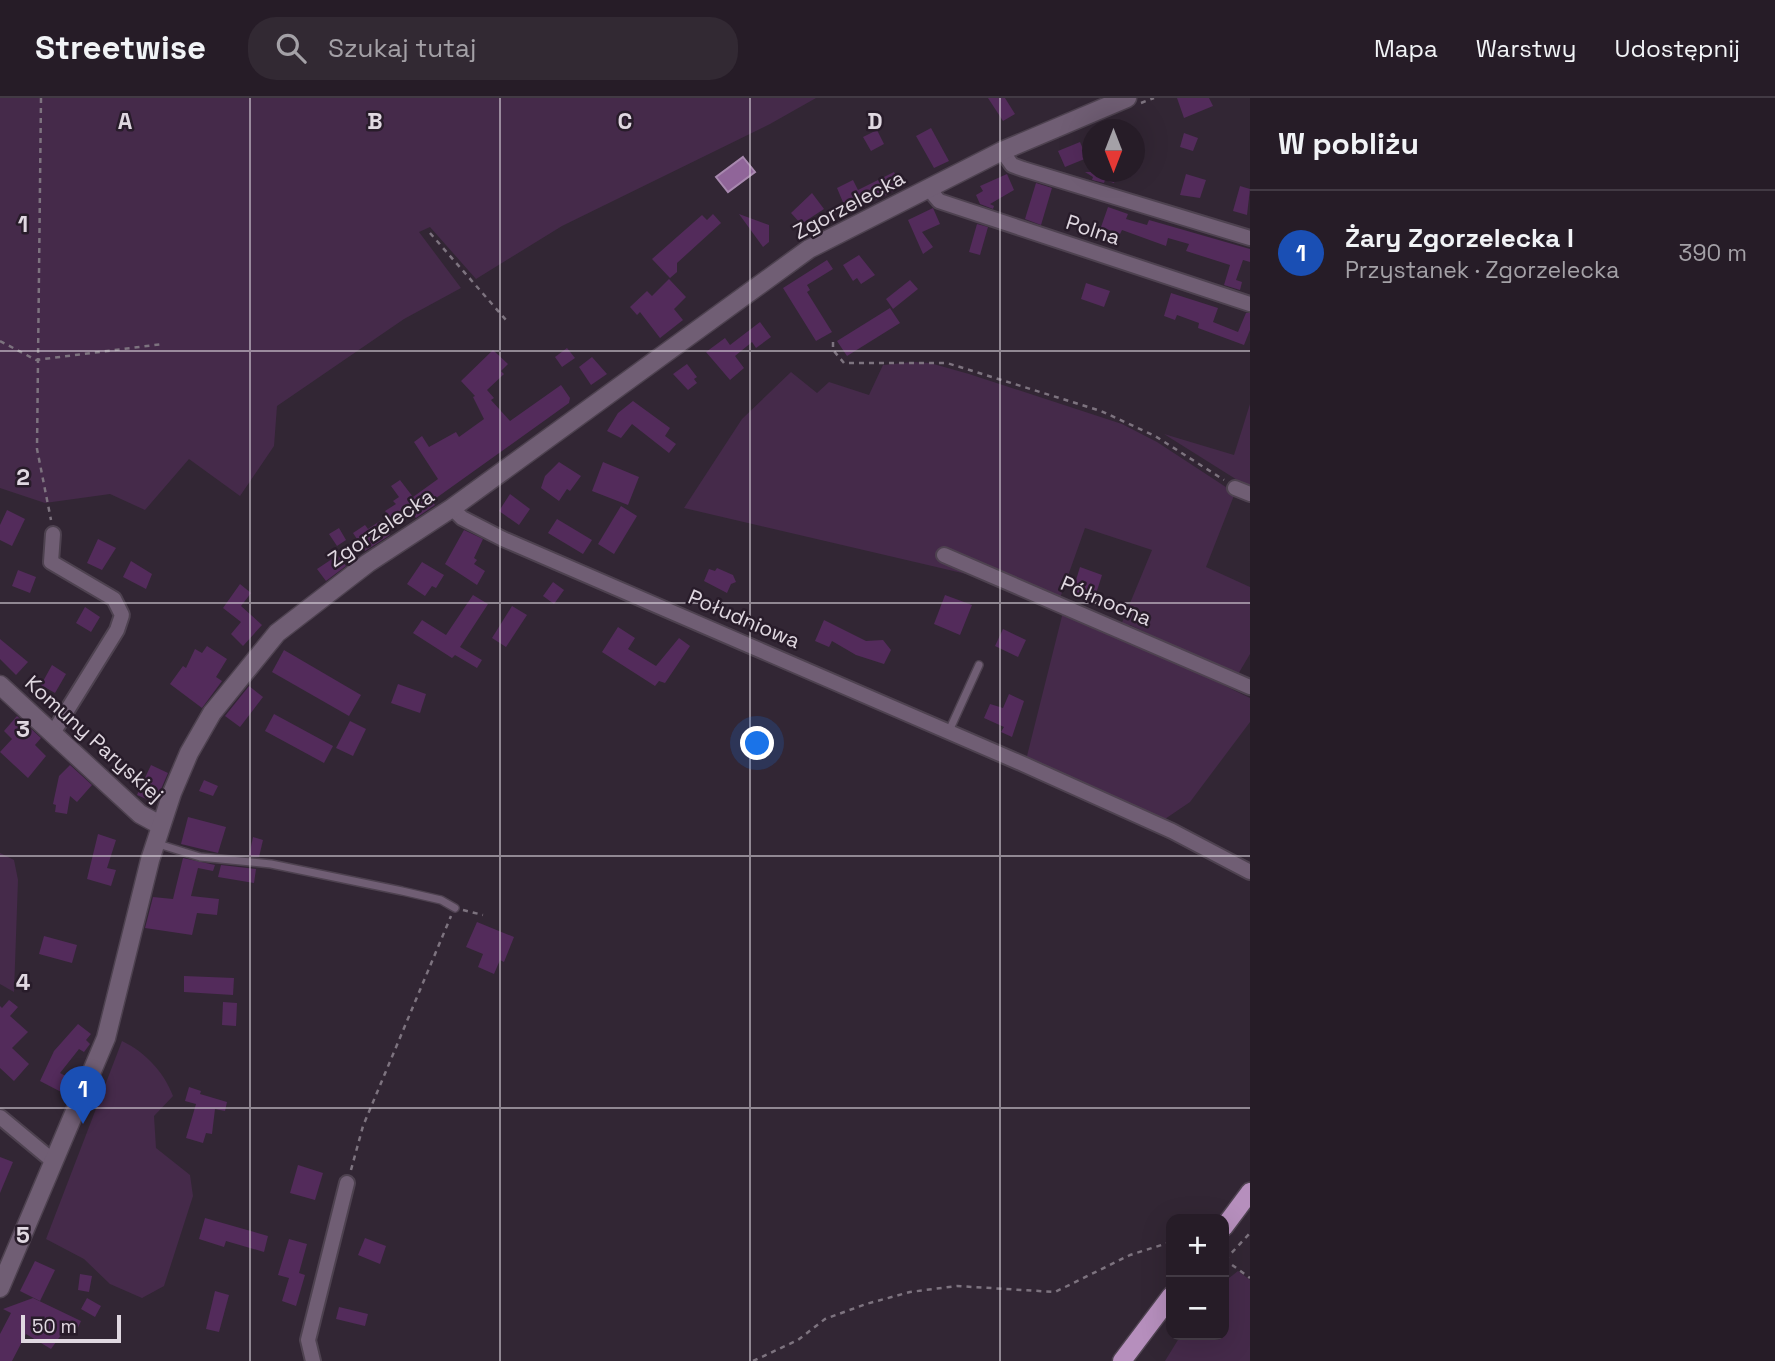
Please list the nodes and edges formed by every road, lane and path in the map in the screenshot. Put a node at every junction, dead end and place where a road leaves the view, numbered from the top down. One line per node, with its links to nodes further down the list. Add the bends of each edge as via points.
1 (41, 98): 14 (path)
2 (1154, 98): 3 (path)
3 (1145, 100): 4 (path)
4 (1131, 102): 5 (street, Zgorzelecka)
5 (1002, 152): 6 (street, Zgorzelecka); 8 (street, via 1012,165 1023,169)
6 (929, 188): 9 (street, Polna, via 939,201); 17 (street, Zgorzelecka, via 809,249)
7 (430, 233): 10 (path)
8 (1250, 238)
9 (1250, 304)
10 (506, 320)
11 (0, 341): 14 (path)
12 (833, 342): 15 (path, via 833,350 844,363 947,363 1101,411 1155,436)
13 (163, 344): 14 (path)
14 (36, 360): 18 (path, via 37,449)
15 (1235, 488): 16 (street)
16 (1250, 494)
17 (452, 508): 23 (street, Południowa, via 503,539); 25 (street, Zgorzelecka, via 368,562 277,633 212,713 189,753)
18 (53, 534): 24 (street, via 51,562 114,599 122,615)
19 (944, 555): 22 (street, Północna)
20 (979, 665): 23 (lane)
21 (0, 685): 24 (street, Komuny Paryskiej)
22 (1250, 687)
23 (949, 731): 27 (street, Południowa, via 1172,831)
24 (53, 733): 25 (street, Komuny Paryskiej, via 140,814)
25 (160, 825): 26 (street, Zgorzelecka)
26 (155, 843): 28 (lane, via 200,857 271,864 402,891); 31 (street, Zgorzelecka, via 106,1038)
27 (1250, 872)
28 (455, 908): 29 (path); 32 (path, via 363,1126)
29 (483, 915)
30 (0, 1117): 31 (street)
31 (53, 1161): 40 (street, Zgorzelecka)
32 (347, 1183): 42 (street, via 308,1339)
33 (1250, 1192): 34 (main road)
34 (1229, 1220)
35 (1250, 1233): 37 (path)
36 (1166, 1242): 43 (path, via 1055,1292 957,1286 877,1301 825,1319 798,1340)
37 (1229, 1255)
38 (1229, 1262): 39 (path)
39 (1250, 1278)
40 (0, 1288)
41 (1166, 1303): 44 (main road)
42 (313, 1361)
43 (753, 1361)
44 (1122, 1361)

